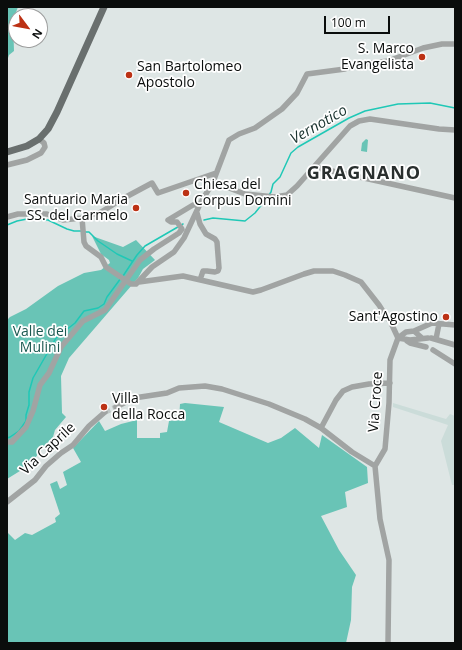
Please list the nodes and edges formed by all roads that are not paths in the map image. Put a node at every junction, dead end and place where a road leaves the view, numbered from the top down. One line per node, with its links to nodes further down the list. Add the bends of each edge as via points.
1 (104, 7): 4 (main road, via 57,112)
2 (455, 44): 8 (street, via 423,48 388,61 307,74 297,92 282,110 229,140)
3 (455, 130): 7 (street, via 370,119 359,121 350,126)
4 (39, 139): 5 (main road); 6 (street, via 45,146 41,153)
5 (7, 152)
6 (7, 165)
7 (314, 167): 9 (street, via 287,195 274,197 245,194); 10 (street)
8 (216, 173): 9 (street); 14 (street, via 158,193 152,184)
9 (213, 182): 11 (street)
10 (455, 198)
11 (200, 204): 12 (street); 35 (street, via 193,205 168,220 177,222 182,229 179,233 140,260 105,310 83,321 61,347 49,373 40,385 26,428 12,442)
12 (196, 213): 15 (street, via 174,252); 17 (street, via 204,231 217,242 219,268 215,272 203,272)
13 (7, 217): 14 (street, via 37,214)
14 (82, 221): 18 (street, via 86,246 101,257 109,269 131,284)
15 (150, 270): 16 (street, via 152,278); 18 (street)
16 (156, 279): 17 (street, via 178,276); 18 (street)
17 (200, 280): 19 (street, via 253,292 309,272 333,272 361,282)
18 (139, 282)
19 (386, 316)
20 (439, 324): 21 (street); 23 (street, via 432,323); 25 (street)
21 (455, 325)
22 (392, 326): 24 (street)
23 (414, 331): 24 (street, via 406,332); 25 (street)
24 (398, 338): 26 (street); 31 (street, Via Croce, via 390,360)
25 (429, 338): 26 (street); 27 (street)
26 (405, 340): 28 (street)
27 (455, 345)
28 (426, 347)
29 (433, 350): 30 (street)
30 (455, 364)
31 (390, 383): 34 (street, via 369,384 343,391); 36 (street, Via Croce, via 385,449)
32 (116, 407): 34 (street, via 134,398 167,393 179,388 205,386 269,404)
33 (105, 412): 37 (street, Via Caprile, via 73,445 46,466 35,480)
34 (321, 428): 36 (street)
35 (7, 442)
36 (375, 466): 38 (street, via 380,519 388,560)
37 (7, 502)
38 (388, 643)

